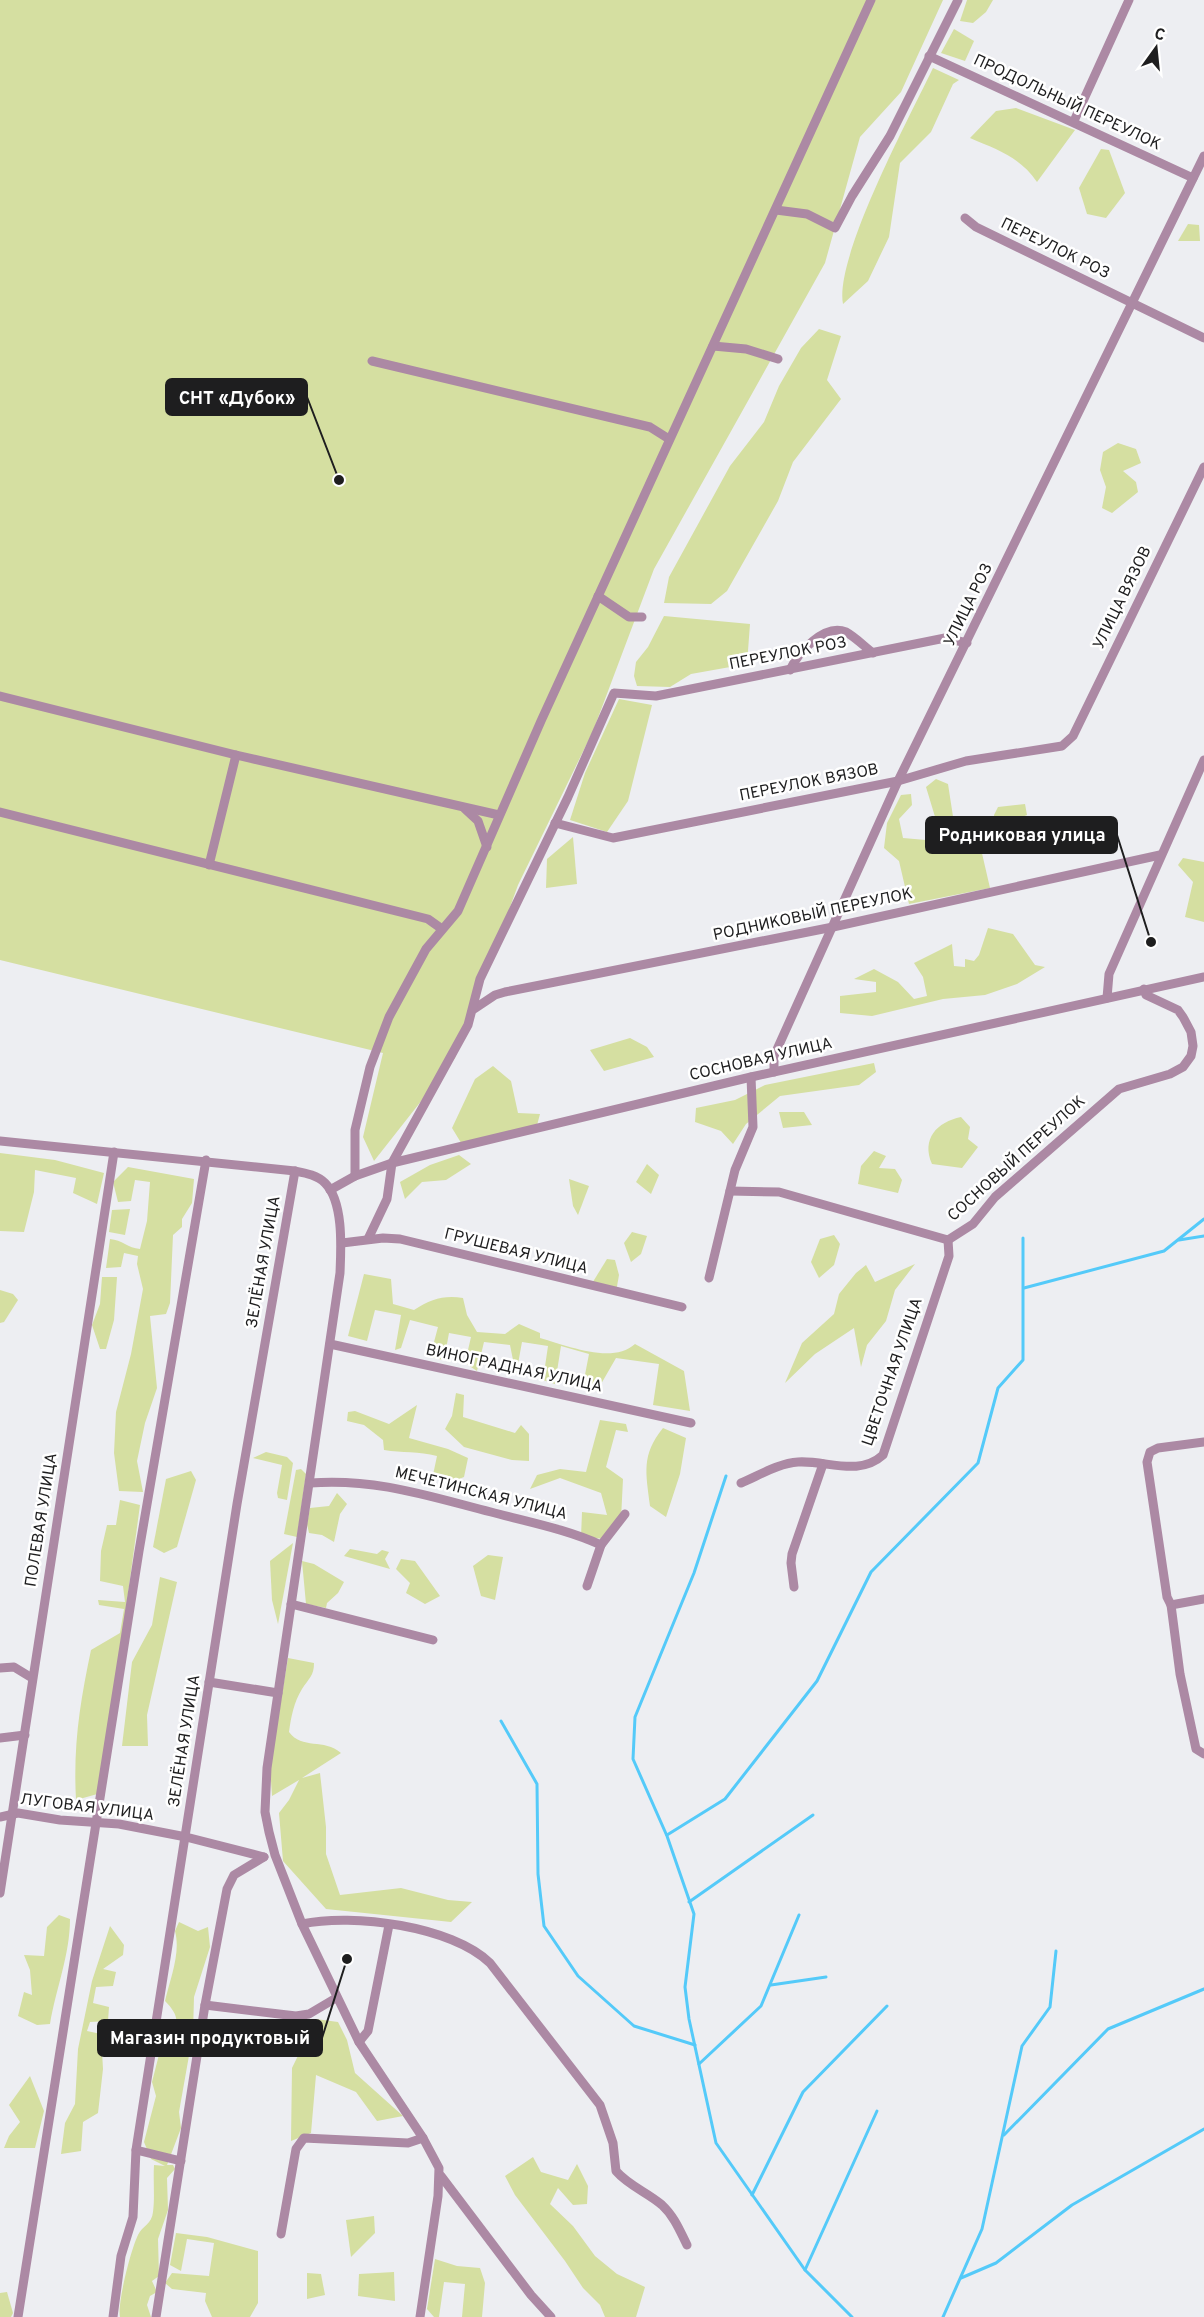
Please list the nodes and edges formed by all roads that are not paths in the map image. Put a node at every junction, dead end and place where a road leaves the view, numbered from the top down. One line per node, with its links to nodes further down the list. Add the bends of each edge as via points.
1 (871, 0): 8 (street)
2 (958, 0): 4 (street)
3 (1129, 0): 5 (street)
4 (928, 56): 5 (street, ПРОДОЛЬНЫЙ ПЕРЕУЛОК); 8 (street, via 890,136 835,228 807,214)
5 (1074, 121): 7 (street, ПРОДОЛЬНЫЙ ПЕРЕУЛОК)
6 (1204, 156): 7 (street, УЛИЦА РОЗ)
7 (1193, 178): 10 (street, УЛИЦА РОЗ)
8 (776, 210): 12 (street)
9 (965, 218): 10 (street, ПЕРЕУЛОК РОЗ, via 976,227)
10 (1134, 304): 11 (street, ПЕРЕУЛОК РОЗ); 19 (street, УЛИЦА РОЗ)
11 (1204, 338)
12 (713, 346): 13 (street, via 746,349); 15 (street)
13 (778, 359)
14 (372, 362): 15 (street, via 650,427)
15 (669, 439): 17 (street)
16 (1204, 467): 23 (street, УЛИЦА ВЯЗОВ)
17 (598, 596): 18 (street, via 629,617); 29 (street)
18 (642, 617)
19 (967, 642): 20 (street, ПЕРЕУЛОК РОЗ, via 945,638); 26 (street, УЛИЦА РОЗ)
20 (873, 653): 21 (street, ПЕРЕУЛОК РОЗ); 21 (street, via 845,632 826,632 800,654)
21 (790, 670): 30 (street, ПЕРЕУЛОК РОЗ, via 656,696 614,693)
22 (0, 696): 24 (street)
23 (1068, 742): 26 (street, ПЕРЕУЛОК ВЯЗОВ, via 1050,749 966,761)
24 (236, 755): 27 (street); 33 (street)
25 (1204, 760): 32 (street)
26 (898, 781): 30 (street, ПЕРЕУЛОК ВЯЗОВ, via 613,838); 34 (street, УЛИЦА РОЗ)
27 (462, 807): 29 (street); 31 (street, via 478,821)
28 (0, 812): 33 (street)
29 (499, 815): 31 (street)
30 (555, 823): 39 (street, via 480,979)
31 (487, 847): 35 (street, via 458,911)
32 (1160, 855): 34 (street, РОДНИКОВЫЙ ПЕРЕУЛОК); 38 (street, via 1109,974)
33 (209, 865): 35 (street, via 428,919)
34 (833, 927): 39 (street, РОДНИКОВЫЙ ПЕРЕУЛОК, via 505,992); 40 (street, УЛИЦА РОЗ, via 774,1056)
35 (442, 929): 47 (street, via 410,975 379,1042 355,1130)
36 (1204, 977): 37 (street, СОСНОВАЯ УЛИЦА)
37 (1144, 989): 38 (street, СОСНОВАЯ УЛИЦА); 51 (street, СОСНОВЫЙ ПЕРЕУЛОК, via 1146,995 1178,1010 1191,1032 1191,1056 1183,1067 1113,1093 995,1197 973,1224)
38 (1107, 998): 40 (street, СОСНОВАЯ УЛИЦА)
39 (474, 1009): 45 (street)
40 (774, 1072): 41 (street, СОСНОВАЯ УЛИЦА)
41 (752, 1077): 45 (street, СОСНОВАЯ УЛИЦА); 49 (street, via 753,1127)
42 (0, 1141): 43 (street)
43 (114, 1152): 44 (street); 70 (street, ПОЛЕВАЯ УЛИЦА)
44 (206, 1160): 46 (street); 78 (street)
45 (392, 1163): 47 (street, СОСНОВАЯ УЛИЦА); 50 (street, via 387,1199)
46 (295, 1170): 48 (street, via 318,1177); 71 (street, ЗЕЛЁНАЯ УЛИЦА)
47 (355, 1176): 48 (street, СОСНОВАЯ УЛИЦА)
48 (330, 1190): 52 (street)
49 (730, 1191): 51 (street, СОСНОВЫЙ ПЕРЕУЛОК, via 779,1192); 53 (street)
50 (368, 1239): 52 (street, ГРУШЕВАЯ УЛИЦА); 54 (street, ГРУШЕВАЯ УЛИЦА, via 400,1239)
51 (948, 1240): 58 (street, ЦВЕТОЧНАЯ УЛИЦА, via 949,1256 883,1455 858,1467)
52 (342, 1243): 55 (street)
53 (709, 1278)
54 (682, 1307)
55 (330, 1344): 56 (street, ВИНОГРАДНАЯ УЛИЦА); 59 (street)
56 (691, 1423)
57 (1204, 1442): 67 (street, via 1158,1448 1150,1452 1147,1462)
58 (823, 1464): 60 (street, ЦВЕТОЧНАЯ УЛИЦА, via 796,1462); 64 (street, via 792,1554)
59 (310, 1483): 62 (street, МЕЧЕТИНСКАЯ УЛИЦА, via 382,1484 570,1532); 66 (street)
60 (741, 1483)
61 (625, 1514): 62 (street)
62 (601, 1545): 63 (street)
63 (587, 1586)
64 (794, 1587)
65 (1204, 1599): 67 (street)
66 (291, 1604): 68 (street); 72 (street)
67 (1171, 1605): 75 (street, via 1196,1749)
68 (433, 1640)
69 (0, 1668): 70 (street, via 14,1667)
70 (33, 1678): 73 (street, ПОЛЕВАЯ УЛИЦА)
71 (209, 1682): 72 (street); 79 (street, ЗЕЛЁНАЯ УЛИЦА)
72 (278, 1693): 80 (street, via 265,1790 265,1812)
73 (25, 1735): 74 (street); 76 (street, ПОЛЕВАЯ УЛИЦА)
74 (0, 1738)
75 (1204, 1754)
76 (13, 1813): 77 (street, ЛУГОВАЯ УЛИЦА); 78 (street, ЛУГОВАЯ УЛИЦА); 82 (street, ПОЛЕВАЯ УЛИЦА)
77 (0, 1817)
78 (97, 1822): 79 (street, ЛУГОВАЯ УЛИЦА); 94 (street)
79 (186, 1837): 81 (street, ЛУГОВАЯ УЛИЦА); 89 (street, ЗЕЛЁНАЯ УЛИЦА)
80 (275, 1855): 81 (street, ЛУГОВАЯ УЛИЦА); 83 (street)
81 (264, 1857): 86 (street, via 230,1880)
82 (0, 1893)
83 (302, 1923): 84 (street, via 334,1918); 85 (street)
84 (389, 1925): 87 (street, via 368,2031); 93 (street, via 463,1942 490,1963 600,2105 613,2143 616,2171 661,2204 672,2216)
85 (336, 1998): 86 (street, via 309,2014 296,2016); 87 (street)
86 (205, 2005): 90 (street)
87 (359, 2042): 88 (street)
88 (423, 2138): 91 (street); 92 (street, via 408,2143 304,2139 296,2149)
89 (136, 2150): 90 (street); 95 (street, ЗЕЛЁНАЯ УЛИЦА, via 133,2217 121,2256)
90 (181, 2161): 96 (street)
91 (441, 2176): 97 (street); 98 (street)
92 (281, 2234)
93 (687, 2246)
94 (18, 2317)
95 (113, 2317)
96 (156, 2317)
97 (420, 2317)
98 (551, 2317)

